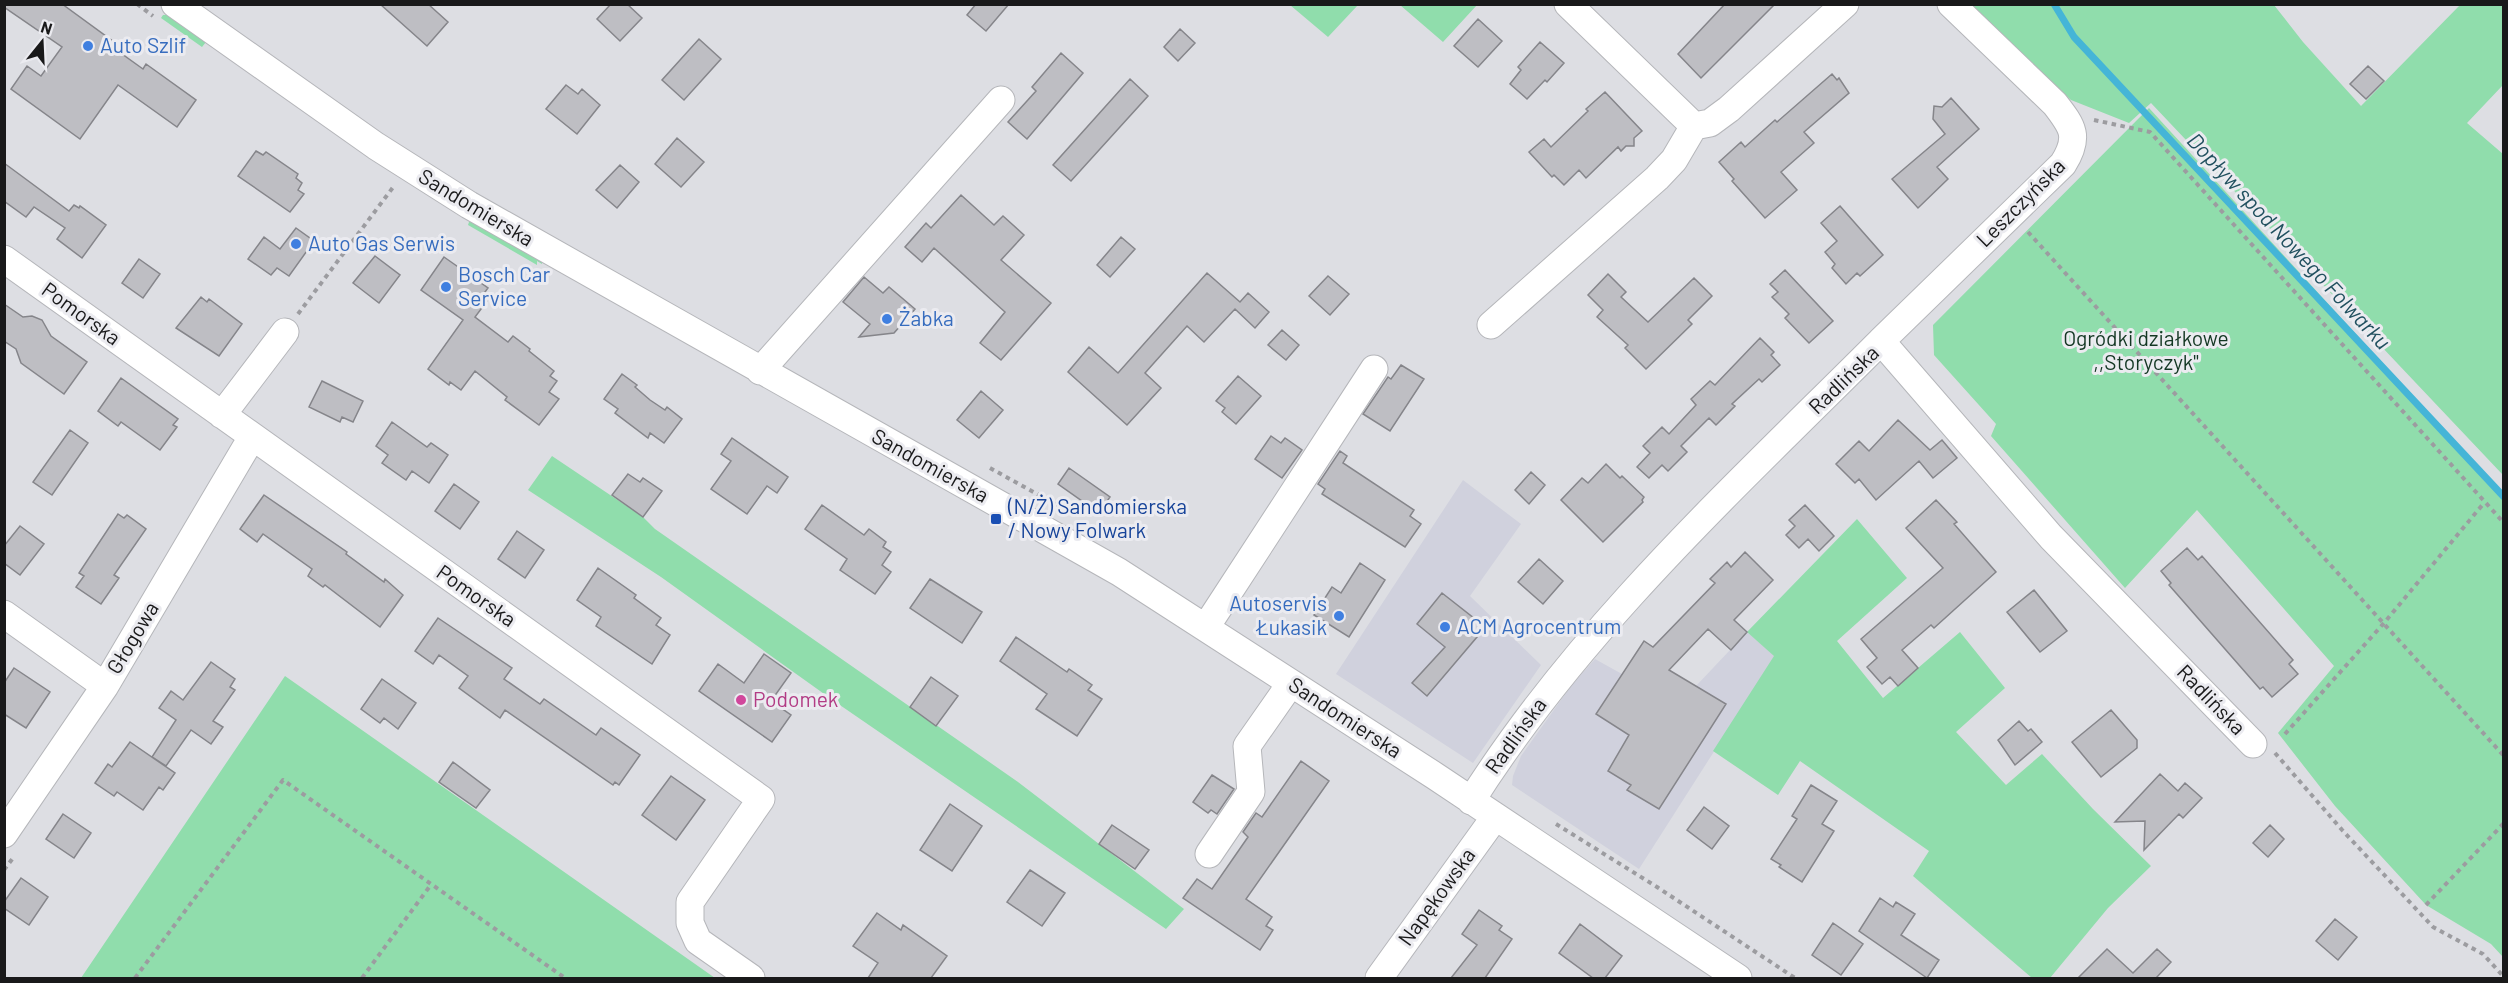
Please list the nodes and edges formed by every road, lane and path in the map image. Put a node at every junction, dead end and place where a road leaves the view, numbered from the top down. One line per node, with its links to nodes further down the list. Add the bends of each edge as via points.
1 (176, 4): 15 (street, Sandomierska, via 433,182)
2 (1568, 4): 7 (street)
3 (1845, 4): 7 (street, via 1729,109 1710,123)
4 (1951, 4): 6 (street, Leszczyńska)
5 (1001, 100): 15 (street)
6 (2062, 112): 9 (street, Leszczyńska, via 2074,135 2070,151 2063,164); 18 (path, via 2150,132)
7 (1694, 126): 11 (street, via 1674,160 1657,178)
8 (397, 182): 12 (path)
9 (2012, 214): 13 (street, Leszczyńska); 21 (path)
10 (4, 259): 16 (street, Pomorska)
11 (1491, 326)
12 (285, 332): 16 (street)
13 (1881, 341): 26 (street, Radlińska, via 2051,537); 28 (street, Radlińska, via 1681,541 1561,674)
14 (1374, 369): 22 (street)
15 (760, 371): 22 (street, Sandomierska, via 1119,572)
16 (222, 415): 17 (street, Pomorska)
17 (252, 437): 24 (street, Głogowa); 39 (street, Pomorska, via 761,799 690,902 690,923 698,941)
18 (2484, 503): 19 (path); 21 (path)
19 (2504, 523)
20 (4, 614): 24 (street)
21 (2384, 623): 25 (path); 27 (path)
22 (1206, 627): 23 (street, Sandomierska)
23 (1291, 683): 28 (street, Sandomierska); 32 (street, via 1247,746 1251,792)
24 (105, 686): 31 (street, Głogowa)
25 (2285, 734)
26 (2265, 749): 35 (path, via 2433,927 2483,954)
27 (2504, 756)
28 (1471, 801): 29 (street, Sandomierska)
29 (1495, 817): 40 (street, Napękowska); 41 (street, Sandomierska)
30 (2504, 823): 34 (path)
31 (4, 834)
32 (1209, 854)
33 (430, 886): 36 (path, via 283,780); 37 (path); 38 (path)
34 (2426, 905)
35 (2504, 977)
36 (135, 978)
37 (362, 978)
38 (565, 978)
39 (751, 978)
40 (1379, 978)
41 (1738, 978)

